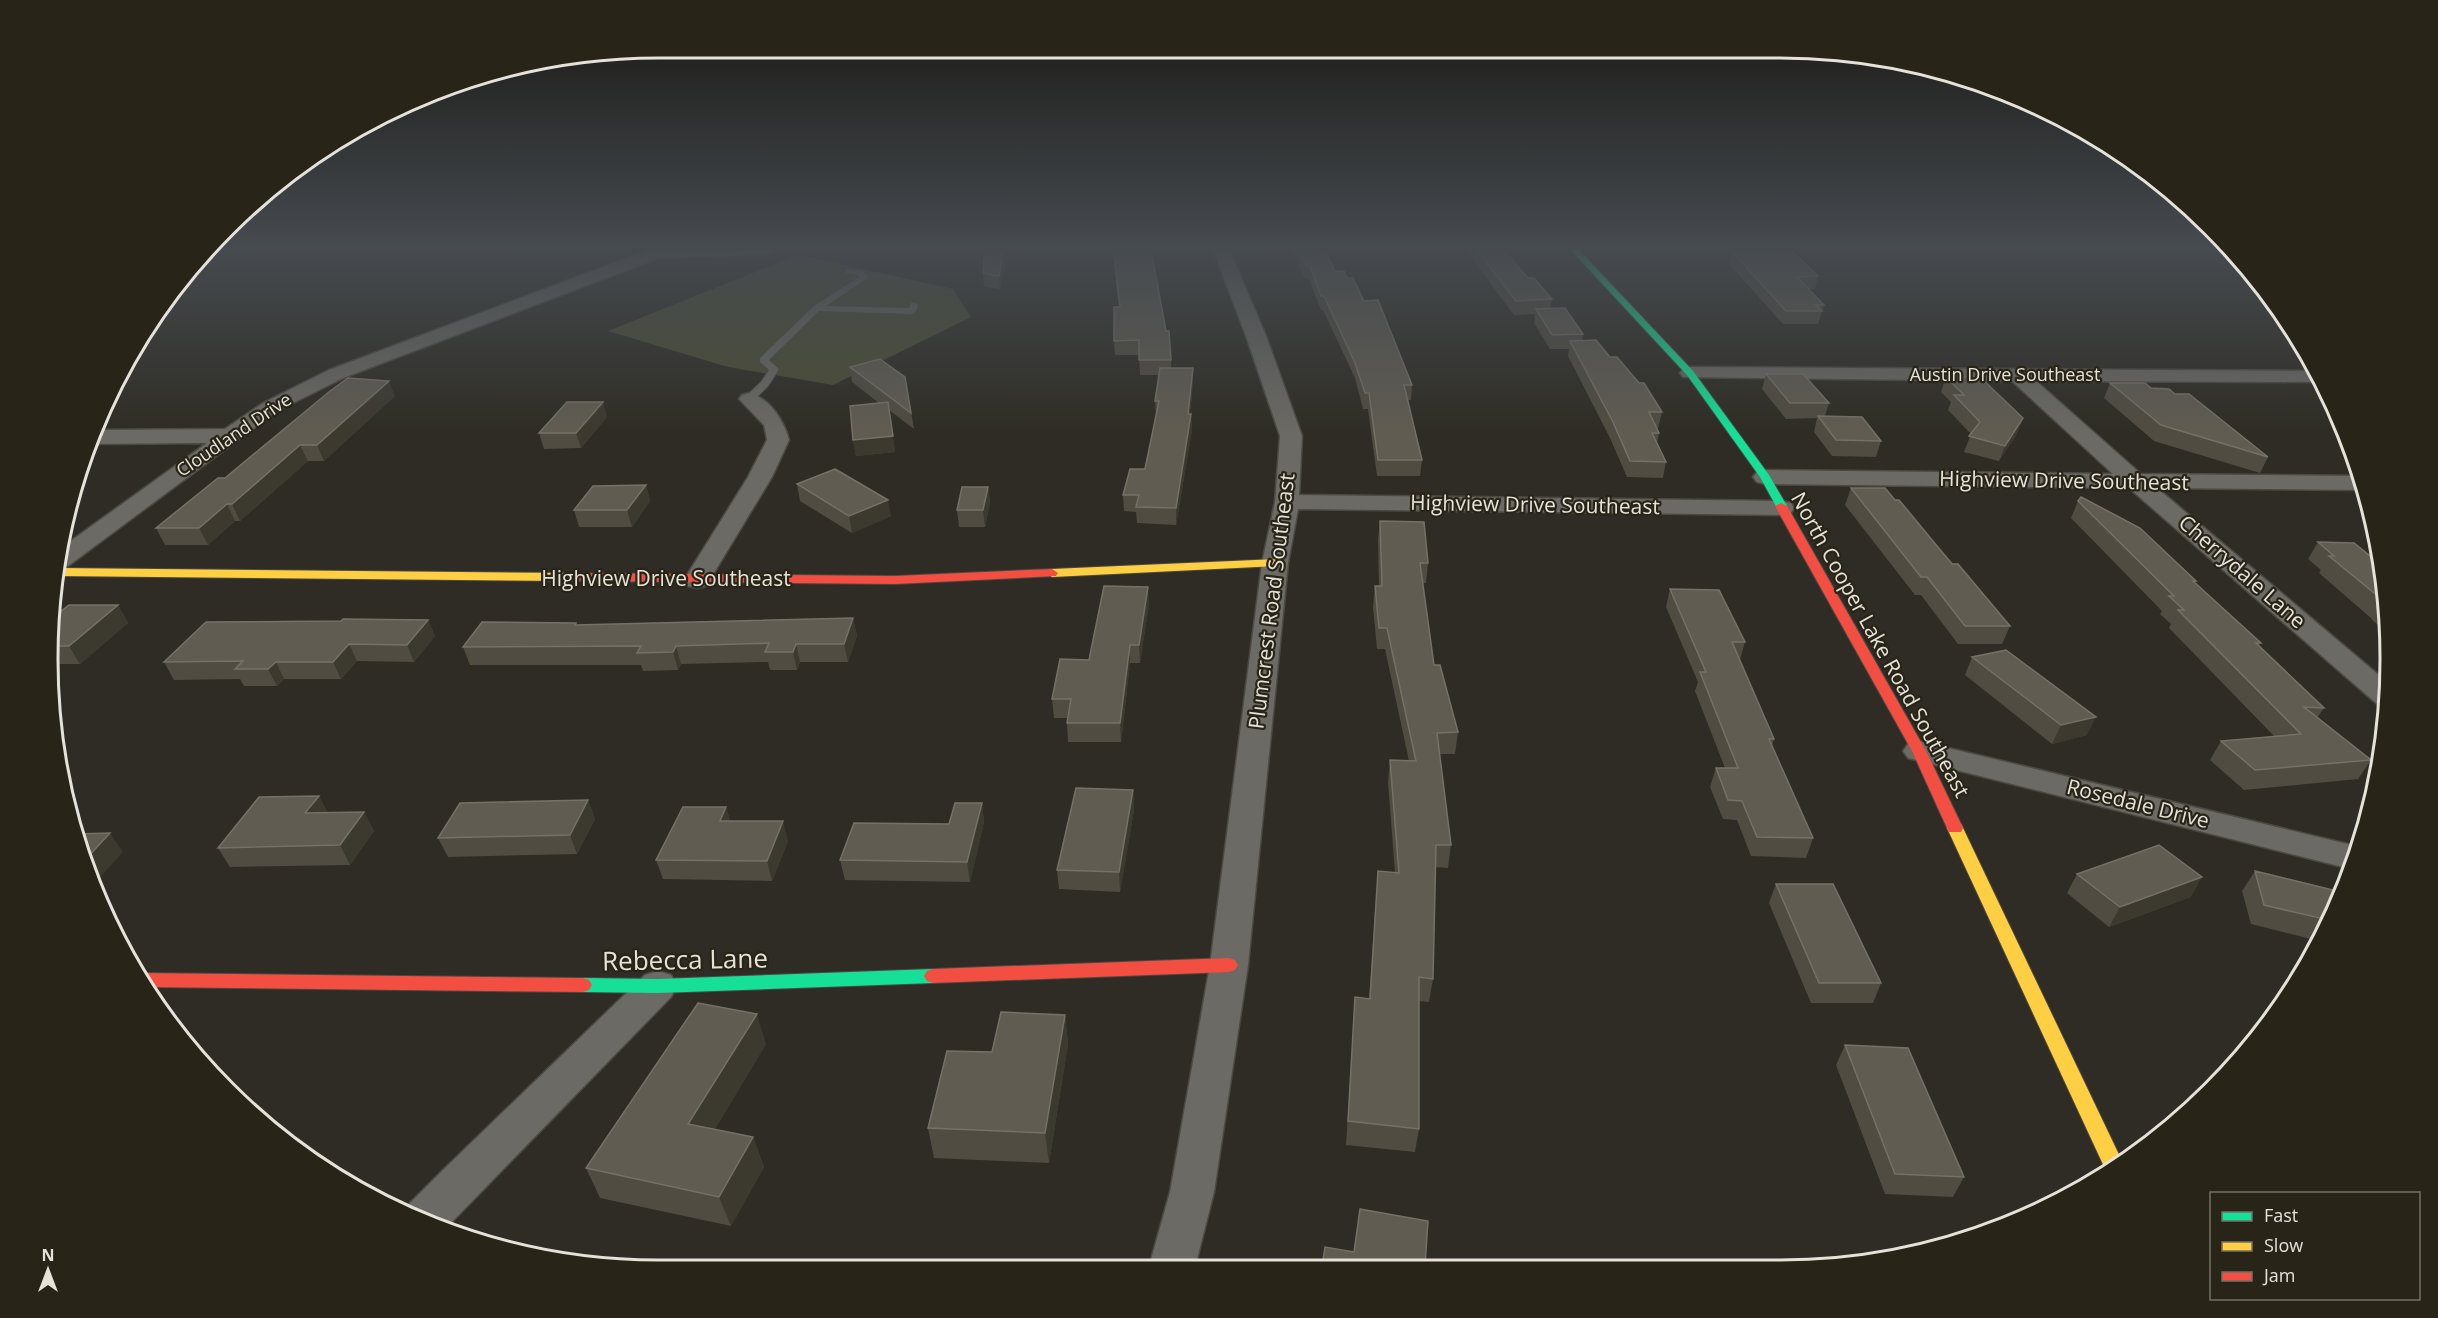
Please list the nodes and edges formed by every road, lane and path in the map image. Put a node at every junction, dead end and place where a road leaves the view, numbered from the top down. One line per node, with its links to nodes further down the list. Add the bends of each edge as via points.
1 (504, 311): 11 (street, Cloudland Drive, via 336,374 270,407)
2 (814, 311): 10 (lane, via 768,353 763,360 774,369 772,375)
3 (896, 311): 4 (lane)
4 (912, 311)
5 (1246, 311): 16 (street, Plumcrest Road Southeast, via 1291,436)
6 (1632, 311): 7 (street, North Cooper Lake Road Southeast)
7 (1690, 373): 8 (street, Austin Drive Southeast); 13 (street, North Cooper Lake Road Southeast)
8 (2017, 375): 9 (street, Austin Drive Southeast); 14 (street, Cherrydale Lane)
9 (2310, 378)
10 (749, 399): 21 (street, via 774,423 778,440)
11 (228, 436): 12 (street); 18 (street, Cloudland Drive)
12 (101, 437)
13 (1765, 477): 14 (street, Highview Drive Southeast); 17 (street, North Cooper Lake Road Southeast)
14 (2136, 482): 15 (street, Highview Drive Southeast); 22 (street, Cherrydale Lane)
15 (2353, 483)
16 (1287, 502): 17 (street, Highview Drive Southeast); 19 (street, Plumcrest Road Southeast)
17 (1782, 508): 23 (street, North Cooper Lake Road Southeast)
18 (68, 554)
19 (1275, 563): 21 (street, Highview Drive Southeast, via 895,580); 25 (street, Plumcrest Road Southeast)
20 (65, 572): 21 (street, Highview Drive Southeast)
21 (697, 580)
22 (2378, 690)
23 (1919, 751): 24 (street, Rosedale Drive); 28 (street, North Cooper Lake Road Southeast)
24 (2347, 856)
25 (1228, 965): 27 (street, Rebecca Lane); 30 (street, Plumcrest Road Southeast, via 1192,1192)
26 (152, 980): 27 (street, Rebecca Lane)
27 (658, 986): 29 (street)
28 (2111, 1160)
29 (430, 1214)
30 (1174, 1260)

